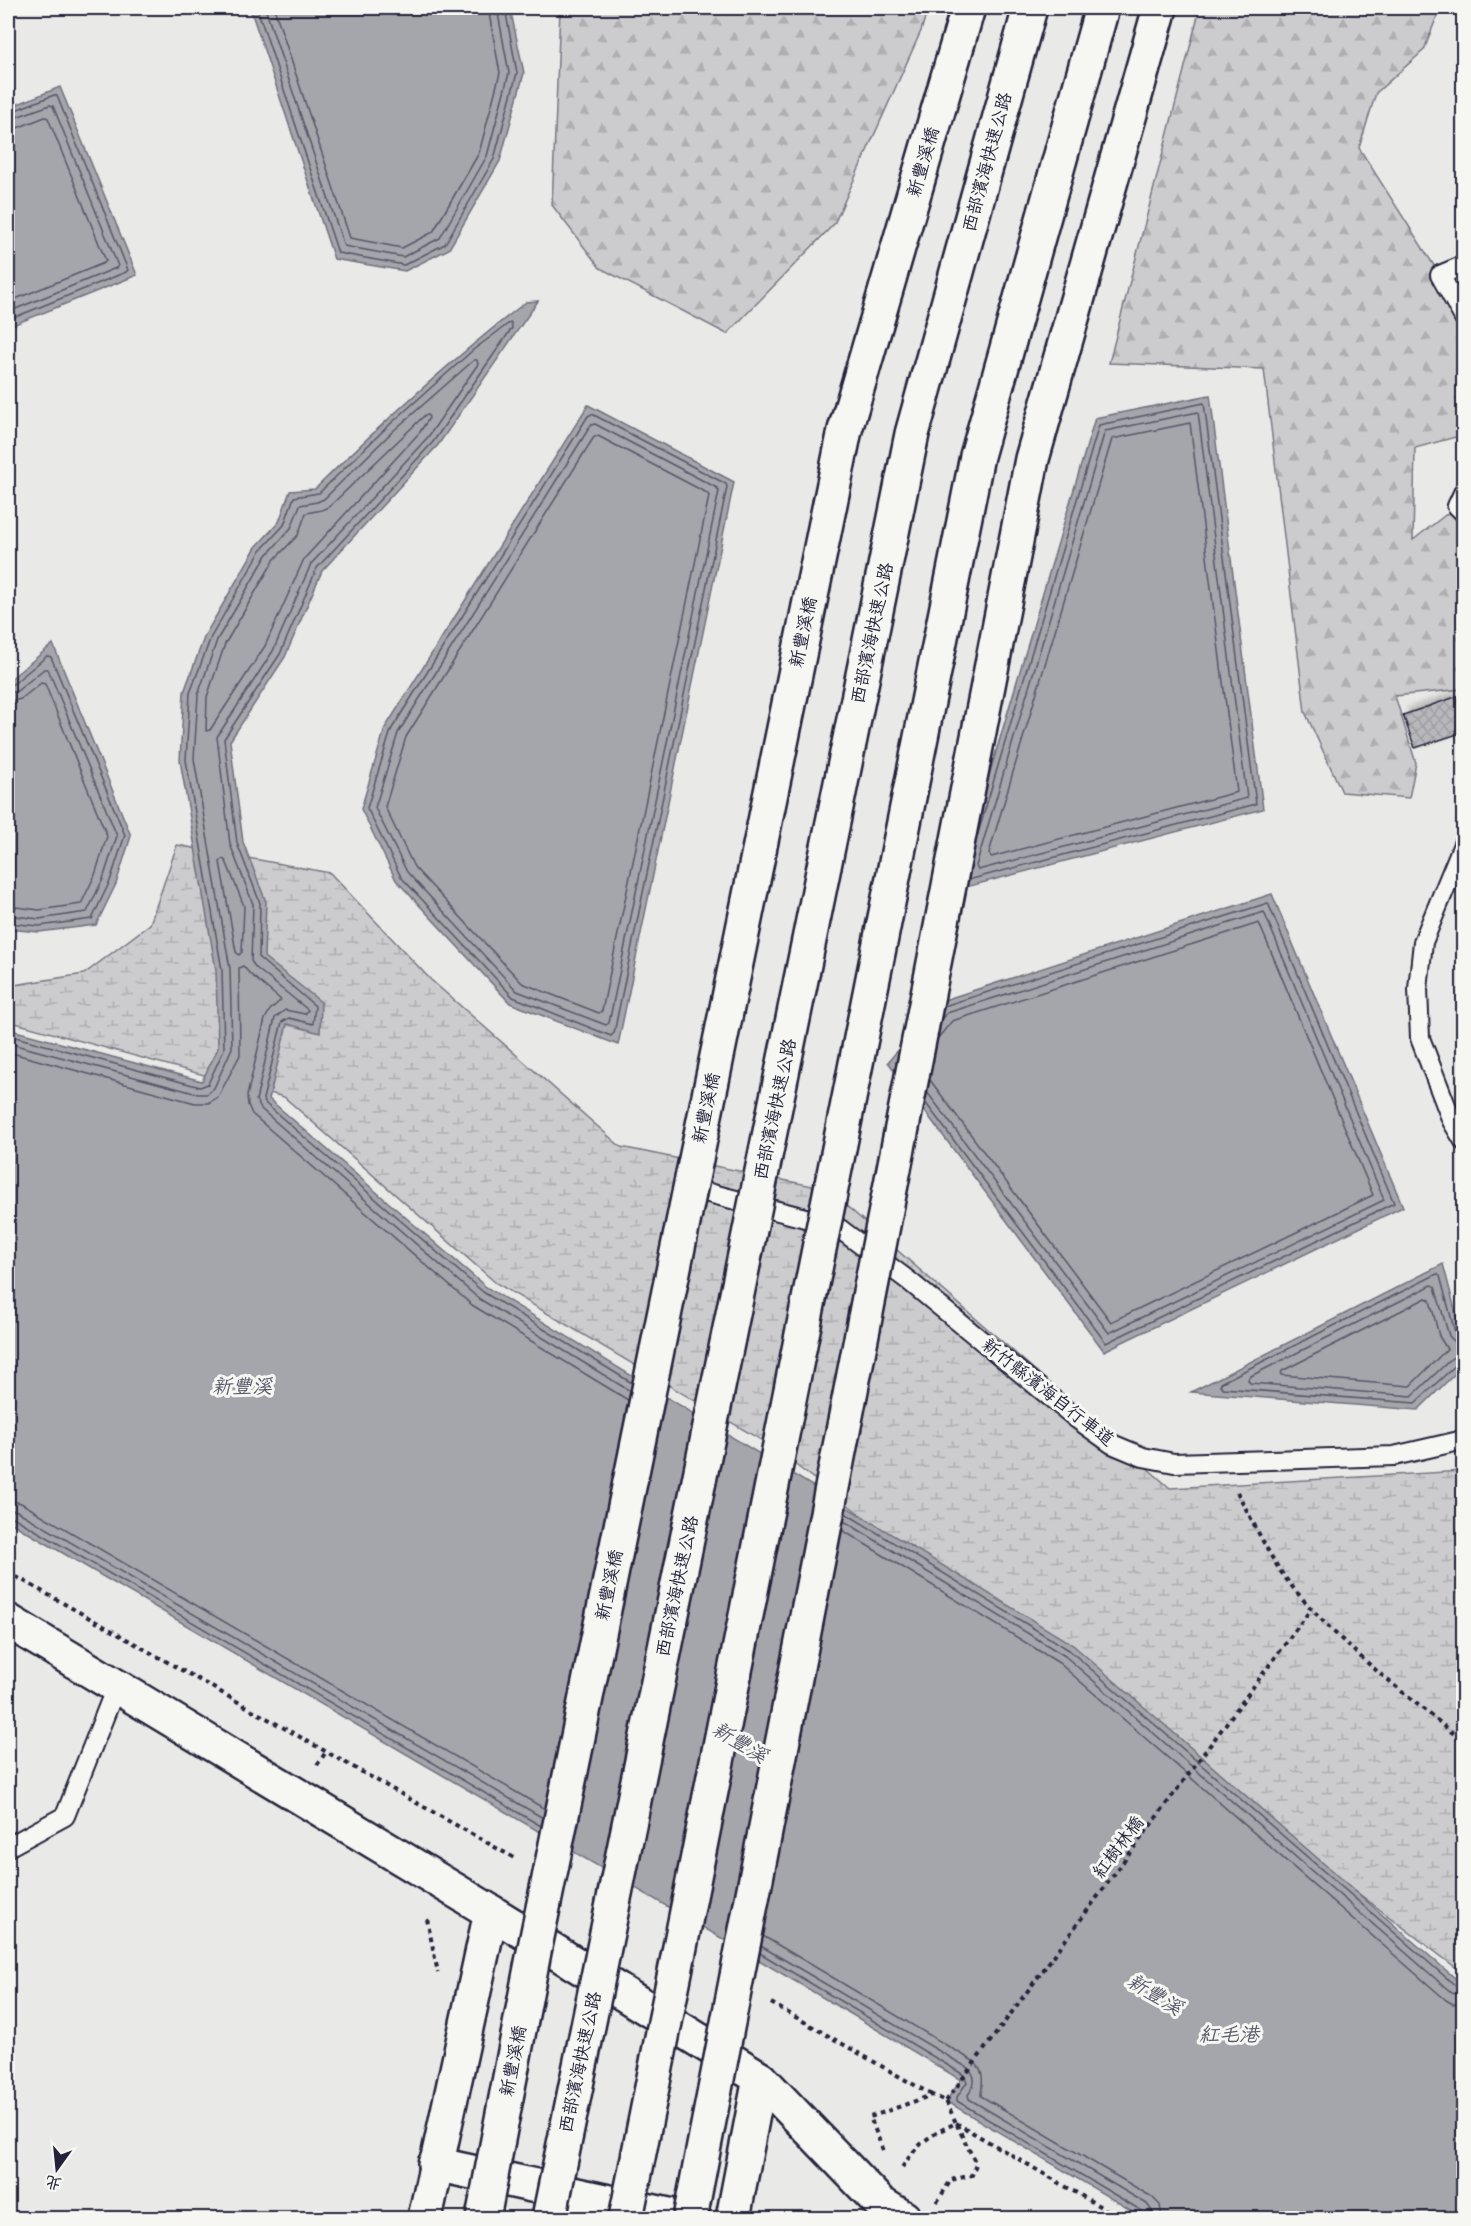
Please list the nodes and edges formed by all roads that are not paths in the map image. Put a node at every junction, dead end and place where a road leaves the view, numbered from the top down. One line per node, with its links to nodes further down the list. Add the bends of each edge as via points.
1 (968, 8): 21 (main road, 新豐溪橋, bridge, via 844,430)
2 (1030, 8): 22 (main road, 西部濱海快速公路, bridge, via 912,434)
3 (1101, 8): 23 (main road, bridge, via 977,456)
4 (1160, 8): 25 (main road, bridge, via 1032,459)
5 (1464, 265): 6 (lane, via 1440,275)
6 (1464, 318)
7 (1464, 490): 8 (lane, via 1457,506)
8 (1464, 513)
9 (1464, 842): 10 (lane, via 1423,942 1418,989 1420,1038)
10 (1464, 1141)
11 (705, 1192): 12 (lane, 新竹縣濱海自行車道, via 836,1226 1077,1419 1112,1444 1143,1457 1174,1462 1394,1456)
12 (1464, 1437)
13 (8, 1621): 14 (main road)
14 (116, 1687): 15 (lane, via 65,1816); 16 (main road)
15 (8, 1847)
16 (491, 1912): 17 (main road); 18 (main road)
17 (760, 2078): 19 (main road); 26 (main road)
18 (435, 2164): 20 (main road); 24 (main road)
19 (906, 2210)
20 (424, 2218)
21 (483, 2218)
22 (549, 2218)
23 (626, 2218)
24 (683, 2218)
25 (690, 2218)
26 (733, 2218)

